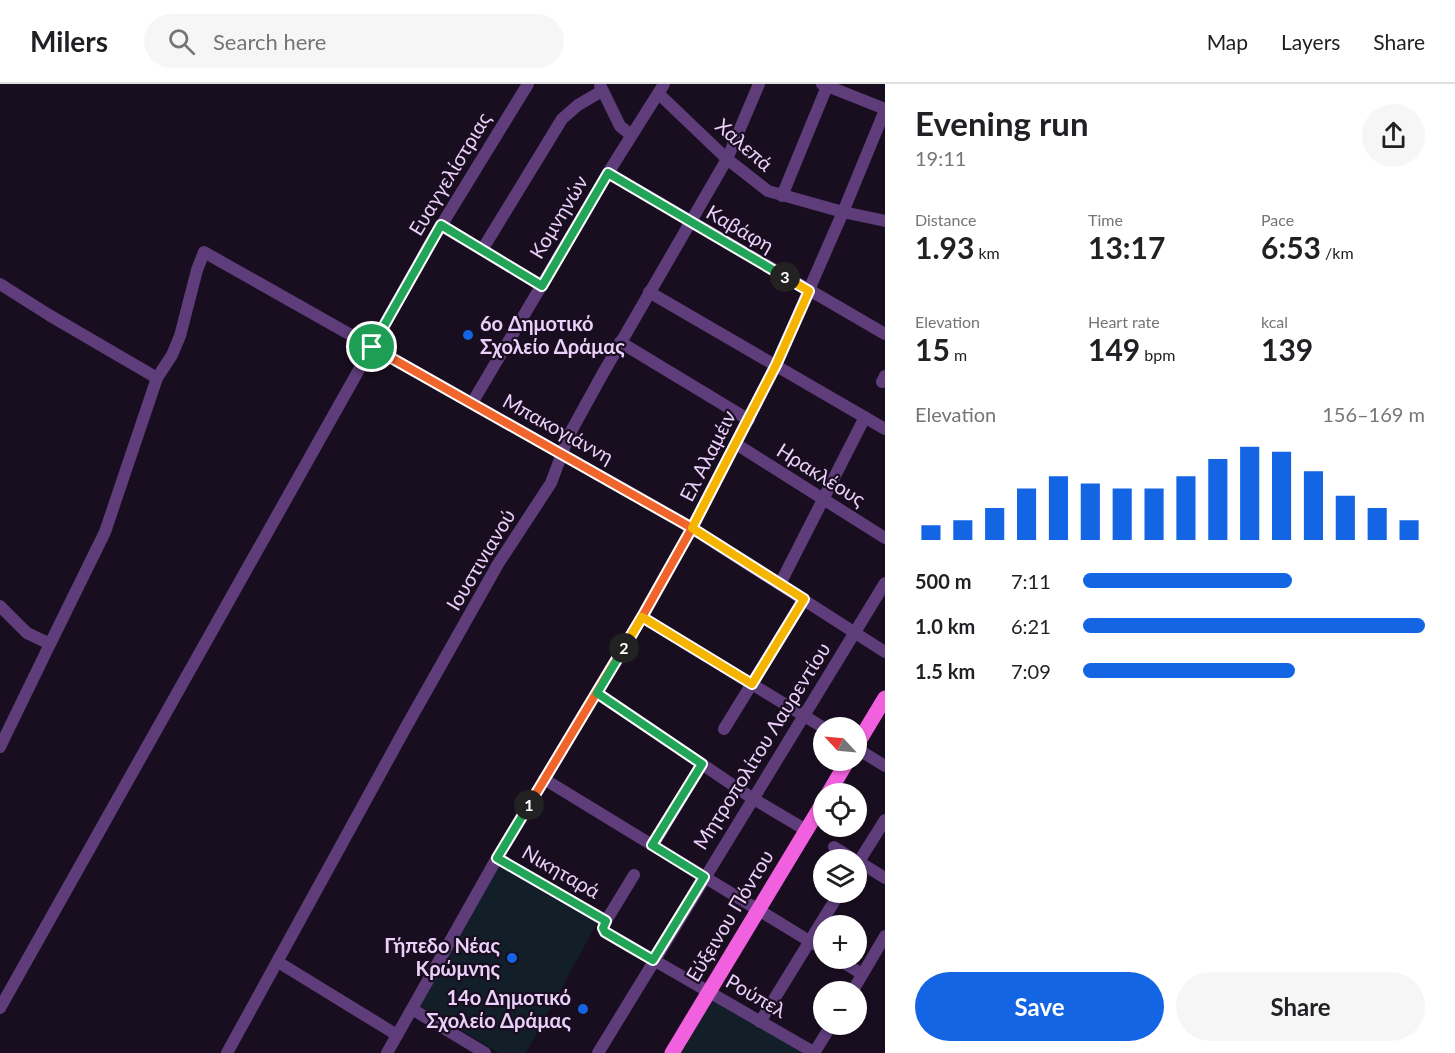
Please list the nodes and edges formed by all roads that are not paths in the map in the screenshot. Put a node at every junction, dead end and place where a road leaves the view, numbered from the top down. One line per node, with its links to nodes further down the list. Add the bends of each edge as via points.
1 (528, 84): 14 (street, Ευαγγελίστριας)
2 (759, 84): 8 (street, Ιουστινιανού)
3 (826, 85): 6 (street); 10 (street)
4 (601, 88): 7 (street, via 620,126); 15 (street, via 564,117)
5 (662, 89): 7 (street, Κομνηνών); 8 (street, Χαλεπά)
6 (885, 110): 11 (street, Ελ Αλαμέιν)
7 (632, 135): 9 (street, Κομνηνών)
8 (728, 159): 10 (street, Χαλεπά, via 758,184); 13 (street, Ιουστινιανού)
9 (608, 173): 13 (street, Καβάφη); 17 (street, Κομνηνών)
10 (782, 196): 11 (street, Χαλεπά)
11 (843, 212): 12 (street, Χαλεπά); 18 (street, Ελ Αλαμέιν)
12 (885, 221)
13 (690, 222): 18 (street, Καβάφη); 19 (street, Ιουστινιανού)
14 (441, 225): 15 (street); 22 (street, Ευαγγελίστριας)
15 (482, 250): 17 (street)
16 (0, 284): 24 (street)
17 (542, 286): 25 (street, Κομνηνών)
18 (809, 291): 20 (street, Καβάφη); 23 (street, Ελ Αλαμέιν)
19 (649, 292): 21 (street, Ιουστινιανού); 23 (street)
20 (885, 334)
21 (620, 342): 27 (street); 30 (street, Ιουστινιανού)
22 (372, 347): 24 (street, Μπακογιάννη, via 204,252 178,343); 25 (street, Μπακογιάννη); 79 (street, Ευαγγελίστριας)
23 (776, 365): 26 (street); 27 (street, Ελ Αλαμέιν)
24 (157, 378): 40 (street, via 105,532)
25 (472, 403): 30 (street, Μπακογιάννη)
26 (865, 417): 28 (street); 31 (street)
27 (749, 420): 29 (street, Ελ Αλαμέιν)
28 (885, 429)
29 (736, 444): 31 (street, Ηρακλέους); 32 (street, Ελ Αλαμέιν)
30 (562, 453): 32 (street, Μπακογιάννη); 74 (street, Ιουστινιανού, via 550,483 483,591)
31 (824, 500): 33 (street, Ηρακλέους); 35 (street)
32 (692, 528): 35 (street, Μπακογιάννη); 38 (street, Ελ Αλαμέιν)
33 (885, 538)
34 (885, 583): 39 (street, Μητροπολίτου Λαυρεντίου)
35 (780, 584): 36 (street, Μπακογιάννη)
36 (804, 599): 39 (street, Μπακογιάννη); 42 (street)
37 (0, 606): 40 (street, via 27,633)
38 (642, 617): 42 (street); 43 (street, Ελ Αλαμέιν)
39 (855, 632): 41 (street, Μπακογιάννη); 45 (street, Μητροπολίτου Λαυρεντίου)
40 (50, 645): 49 (street)
41 (885, 652)
42 (752, 684): 45 (street); 48 (street)
43 (597, 693): 51 (street); 53 (street, Ελ Αλαμέιν)
44 (885, 698): 47 (main road)
45 (803, 715): 46 (street); 54 (street, Μητροπολίτου Λαυρεντίου)
46 (813, 721)
47 (867, 728)
48 (724, 729)
49 (0, 747)
50 (867, 754): 52 (street)
51 (702, 764): 54 (street); 58 (street)
52 (885, 766)
53 (544, 779): 58 (street); 62 (street, Ελ Αλαμέιν)
54 (752, 798): 57 (street); 65 (street, Μητροπολίτου Λαυρεντίου)
55 (813, 819): 57 (main road, Εύξεινου Πόντου)
56 (885, 820): 61 (street)
57 (806, 830): 68 (main road, Εύξεινου Πόντου)
58 (652, 845): 65 (street)
59 (834, 847): 60 (street)
60 (837, 849)
61 (866, 849)
62 (497, 858): 69 (street, Νικηταρά); 80 (street, Ελ Αλαμέιν)
63 (867, 868): 66 (street)
64 (634, 875): 69 (street)
65 (704, 877): 68 (street); 73 (street, Μητροπολίτου Λαυρεντίου)
66 (885, 878)
67 (833, 903): 71 (street)
68 (758, 910): 71 (street); 78 (main road, Εύξεινου Πόντου)
69 (605, 925): 73 (street, Νικηταρά)
70 (885, 936): 76 (street)
71 (810, 942): 72 (street); 81 (street)
72 (813, 944)
73 (653, 960): 78 (street, Νικηταρά); 87 (street, Μητροπολίτου Λαυρεντίου)
74 (278, 962): 82 (street); 84 (street, Ιουστινιανού)
75 (854, 969): 76 (street)
76 (862, 974): 77 (street)
77 (858, 981)
78 (709, 992): 81 (street, Ρούπελ); 88 (main road, Εύξεινου Πόντου)
79 (0, 1008)
80 (412, 1009): 82 (street, Ελ Αλαμέιν); 86 (street)
81 (760, 1022): 89 (street, Ρούπελ)
82 (397, 1035): 85 (street, Ελ Αλαμέιν)
83 (825, 1035): 89 (street)
84 (227, 1053)
85 (387, 1053)
86 (485, 1053)
87 (598, 1053)
88 (672, 1053)
89 (814, 1053)

